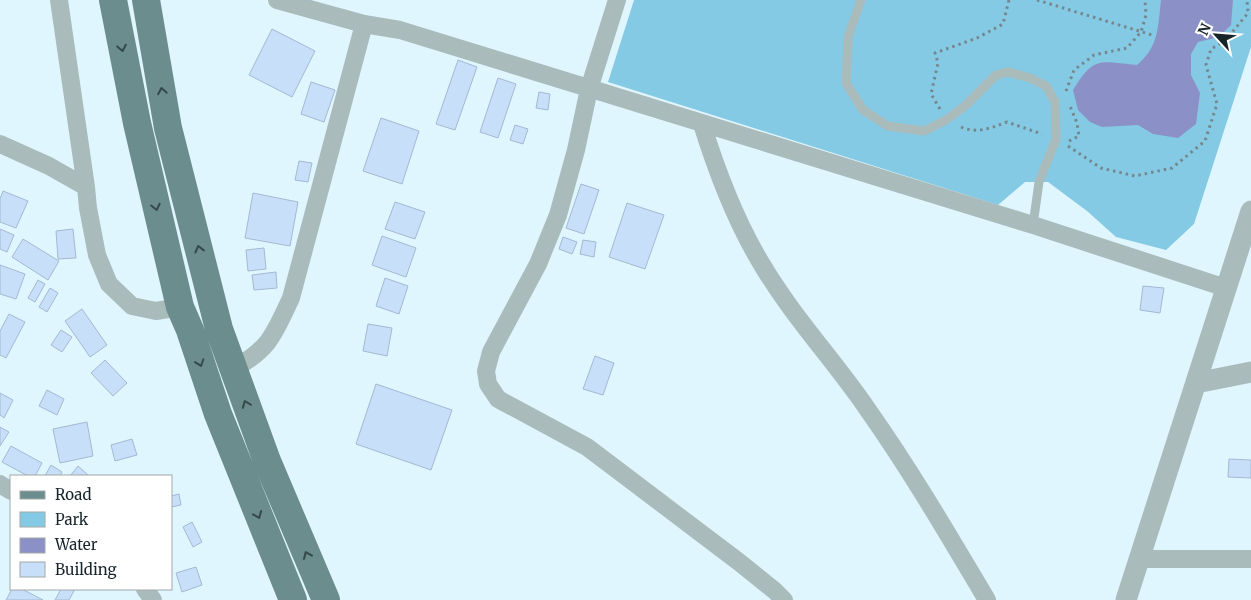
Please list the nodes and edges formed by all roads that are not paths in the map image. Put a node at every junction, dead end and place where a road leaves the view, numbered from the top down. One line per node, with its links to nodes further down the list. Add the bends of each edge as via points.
1 (59, 0): 11 (street)
2 (113, 0): 15 (main road, one-way to 15, via 136,123)
3 (146, 0): 16 (main road, one-way to 3, via 219,329 168,128)
4 (277, 0): 7 (street)
5 (618, 0): 8 (street)
6 (862, 0): 13 (lane, via 848,37 846,83 863,110 888,126 924,131 966,105 996,75 1008,72 1046,86 1055,102 1056,139 1039,182)
7 (364, 24): 8 (street, via 400,30); 16 (street, via 291,298 276,332 264,348)
8 (589, 89): 9 (street); 23 (street, via 558,215 538,264 491,352 486,371 488,384 498,399 587,448 739,562)
9 (702, 124): 13 (street); 24 (street, via 737,217 761,264 868,410 935,513)
10 (0, 144): 11 (street)
11 (86, 187): 15 (street, via 97,255 109,284 132,306 156,311)
12 (1251, 211): 14 (street)
13 (1033, 225): 14 (street)
14 (1226, 288): 18 (street)
15 (180, 307): 21 (main road, one-way to 21, via 218,414)
16 (233, 369): 22 (main road, one-way to 16, via 267,461)
17 (1251, 372): 18 (street)
18 (1196, 383): 19 (street)
19 (1140, 559): 20 (street); 25 (street)
20 (1251, 559)
21 (293, 600)
22 (326, 600)
23 (784, 600)
24 (986, 600)
25 (1126, 600)

